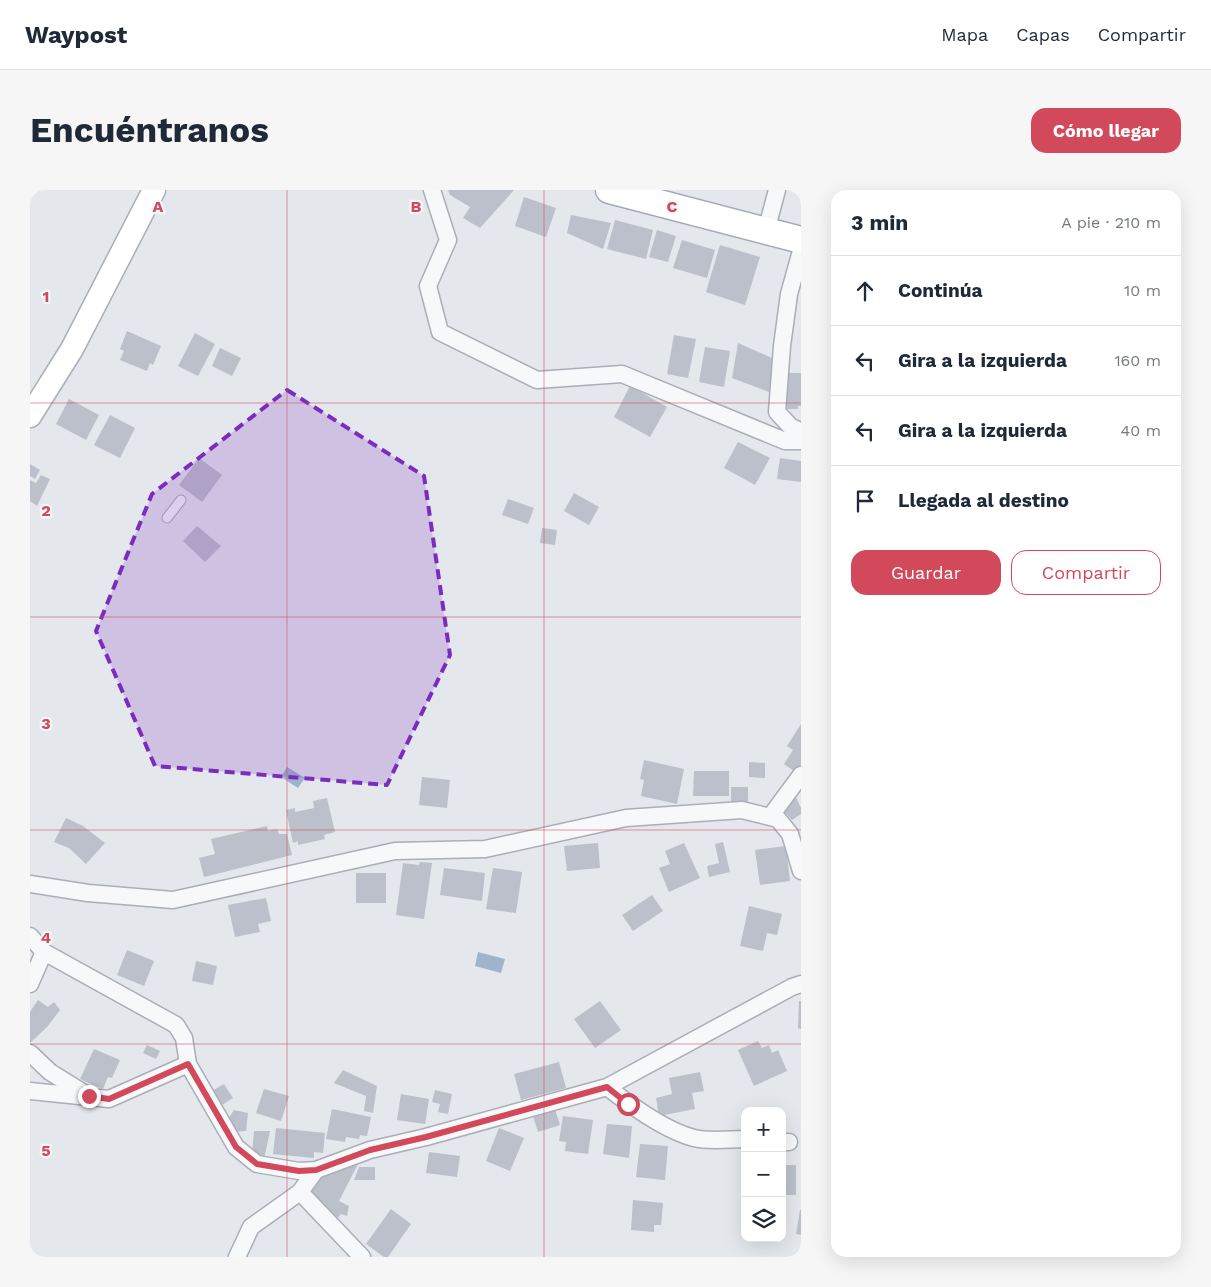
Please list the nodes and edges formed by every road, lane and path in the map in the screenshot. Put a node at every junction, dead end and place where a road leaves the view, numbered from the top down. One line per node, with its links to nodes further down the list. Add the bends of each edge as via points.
1 (154, 190): 8 (street, via 72,349)
2 (432, 190): 10 (street, via 448,240 428,286 440,332 537,380 622,374 785,442)
3 (609, 190): 5 (main road)
4 (777, 190): 5 (street)
5 (766, 231): 6 (main road)
6 (801, 240)
7 (801, 251): 9 (street, via 789,294 777,412 791,427)
8 (30, 416)
9 (801, 431)
10 (801, 441)
11 (181, 500): 12 (lane)
12 (166, 518)
13 (801, 775): 14 (street)
14 (770, 816): 15 (street, via 778,819 790,834); 16 (street, via 742,810 626,818 485,849 395,851 173,900)
15 (801, 871)
16 (30, 884)
17 (30, 936): 18 (street)
18 (44, 952): 19 (street); 22 (street, via 176,1025 184,1038)
19 (30, 984)
20 (801, 984): 23 (street)
21 (30, 1053): 25 (street, via 50,1072)
22 (188, 1064): 25 (street, via 109,1099); 27 (street, via 236,1147 257,1164 299,1171)
23 (607, 1087): 26 (street, via 628,1104 676,1132 695,1139); 27 (street, via 370,1150)
24 (30, 1091): 25 (street)
25 (89, 1096)
26 (741, 1139)
27 (316, 1170): 28 (street)
28 (300, 1192): 29 (street, via 251,1227); 30 (street)
29 (237, 1257)
30 (362, 1257)

